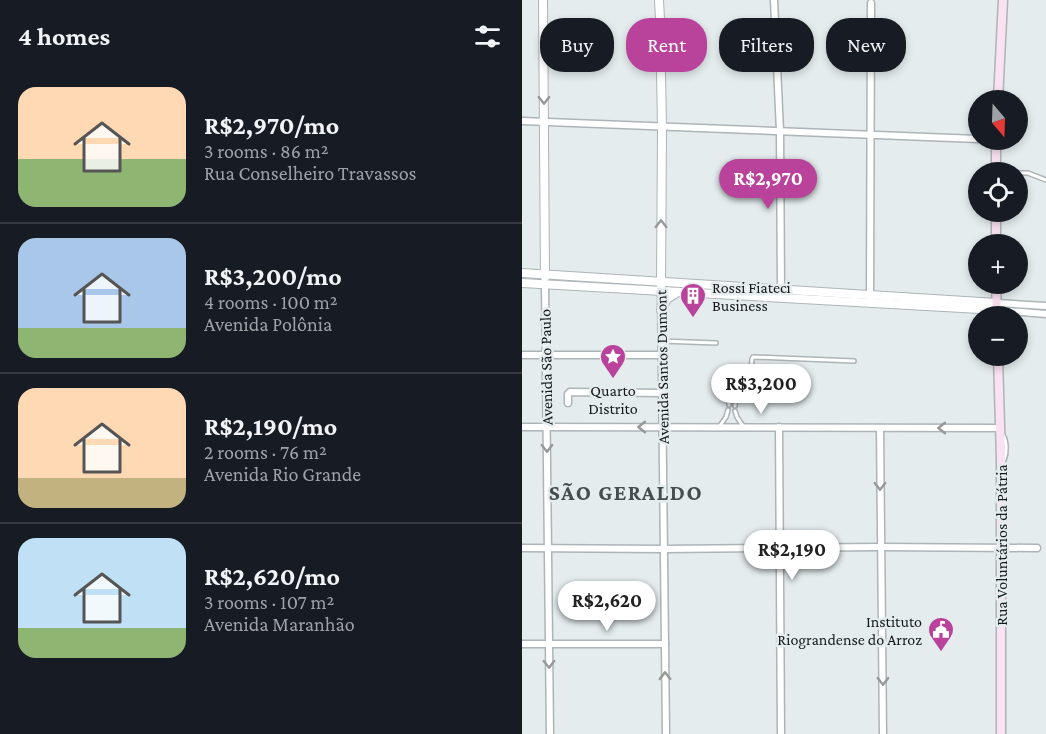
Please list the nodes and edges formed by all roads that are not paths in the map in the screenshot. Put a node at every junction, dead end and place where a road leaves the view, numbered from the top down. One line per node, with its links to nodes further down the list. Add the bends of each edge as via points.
1 (543, 0): 8 (street, Avenida São Paulo, one-way to 8)
2 (659, 0): 9 (street, Avenida Santos Dumont)
3 (774, 0): 10 (street)
4 (1003, 0): 6 (main road)
5 (871, 3): 11 (street)
6 (998, 90)
7 (522, 121): 8 (street)
8 (544, 122): 9 (street); 16 (street, Avenida São Paulo)
9 (662, 127): 10 (street); 19 (street, Avenida Santos Dumont, one-way to 9)
10 (780, 131): 11 (street); 21 (street)
11 (871, 134): 12 (street); 22 (street)
12 (968, 139)
13 (1028, 173): 14 (lane)
14 (1046, 180)
15 (522, 273): 16 (street)
16 (546, 275): 18 (street, Avenida São Paulo); 19 (street)
17 (522, 283): 18 (street)
18 (545, 284): 19 (street); 33 (street, Avenida São Paulo)
19 (661, 286): 20 (street); 21 (street); 27 (street, Avenida Santos Dumont)
20 (678, 292): 21 (street); 27 (street, via 667,299)
21 (781, 294): 22 (street); 26 (street)
22 (870, 295): 24 (street)
23 (1046, 306): 25 (street)
24 (968, 307)
25 (1028, 307)
26 (968, 308)
27 (661, 310): 30 (street, Avenida Santos Dumont)
28 (1028, 313): 29 (street)
29 (1046, 314)
30 (661, 341): 31 (lane); 34 (street, Avenida Santos Dumont)
31 (716, 343)
32 (522, 355): 33 (street)
33 (546, 355): 34 (street); 48 (street, Avenida São Paulo)
34 (662, 355): 38 (street, Avenida Santos Dumont)
35 (854, 361): 37 (lane, via 753,357)
36 (998, 366): 55 (main road, Rua Voluntários da Pátria)
37 (750, 382)
38 (662, 393): 39 (street, via 570,392); 44 (street, Avenida Santos Dumont)
39 (568, 403)
40 (729, 405): 41 (lane, via 730,378 734,378)
41 (735, 406)
42 (728, 410): 45 (lane)
43 (735, 411): 46 (lane)
44 (662, 413): 49 (street, Avenida Santos Dumont); 50 (street)
45 (726, 417): 46 (lane); 51 (lane)
46 (737, 417): 52 (lane)
47 (522, 427): 48 (street)
48 (547, 427): 49 (street, one-way to 48); 58 (street, Avenida São Paulo, one-way to 58)
49 (662, 427): 50 (street); 62 (street, Avenida Santos Dumont)
50 (678, 427): 51 (street)
51 (719, 427): 52 (street)
52 (744, 427): 53 (street)
53 (779, 427): 54 (street); 59 (street)
54 (879, 428): 55 (street, one-way to 54); 56 (street, one-way to 56)
55 (1000, 429): 60 (main road, Rua Voluntários da Pátria)
56 (880, 547): 59 (street); 60 (street); 69 (street, one-way to 69)
57 (522, 548): 58 (street)
58 (548, 548): 62 (street); 64 (street, Avenida São Paulo)
59 (780, 548): 62 (street); 68 (street)
60 (1001, 548): 61 (street); 70 (main road, Rua Voluntários da Pátria)
61 (1037, 548)
62 (664, 549): 65 (street, Avenida Santos Dumont)
63 (522, 644): 64 (street)
64 (549, 644): 65 (street); 66 (street, Avenida São Paulo, one-way to 66)
65 (665, 644): 67 (street, Avenida Santos Dumont, one-way to 65)
66 (550, 734)
67 (666, 734)
68 (781, 734)
69 (884, 734)
70 (1001, 734)

